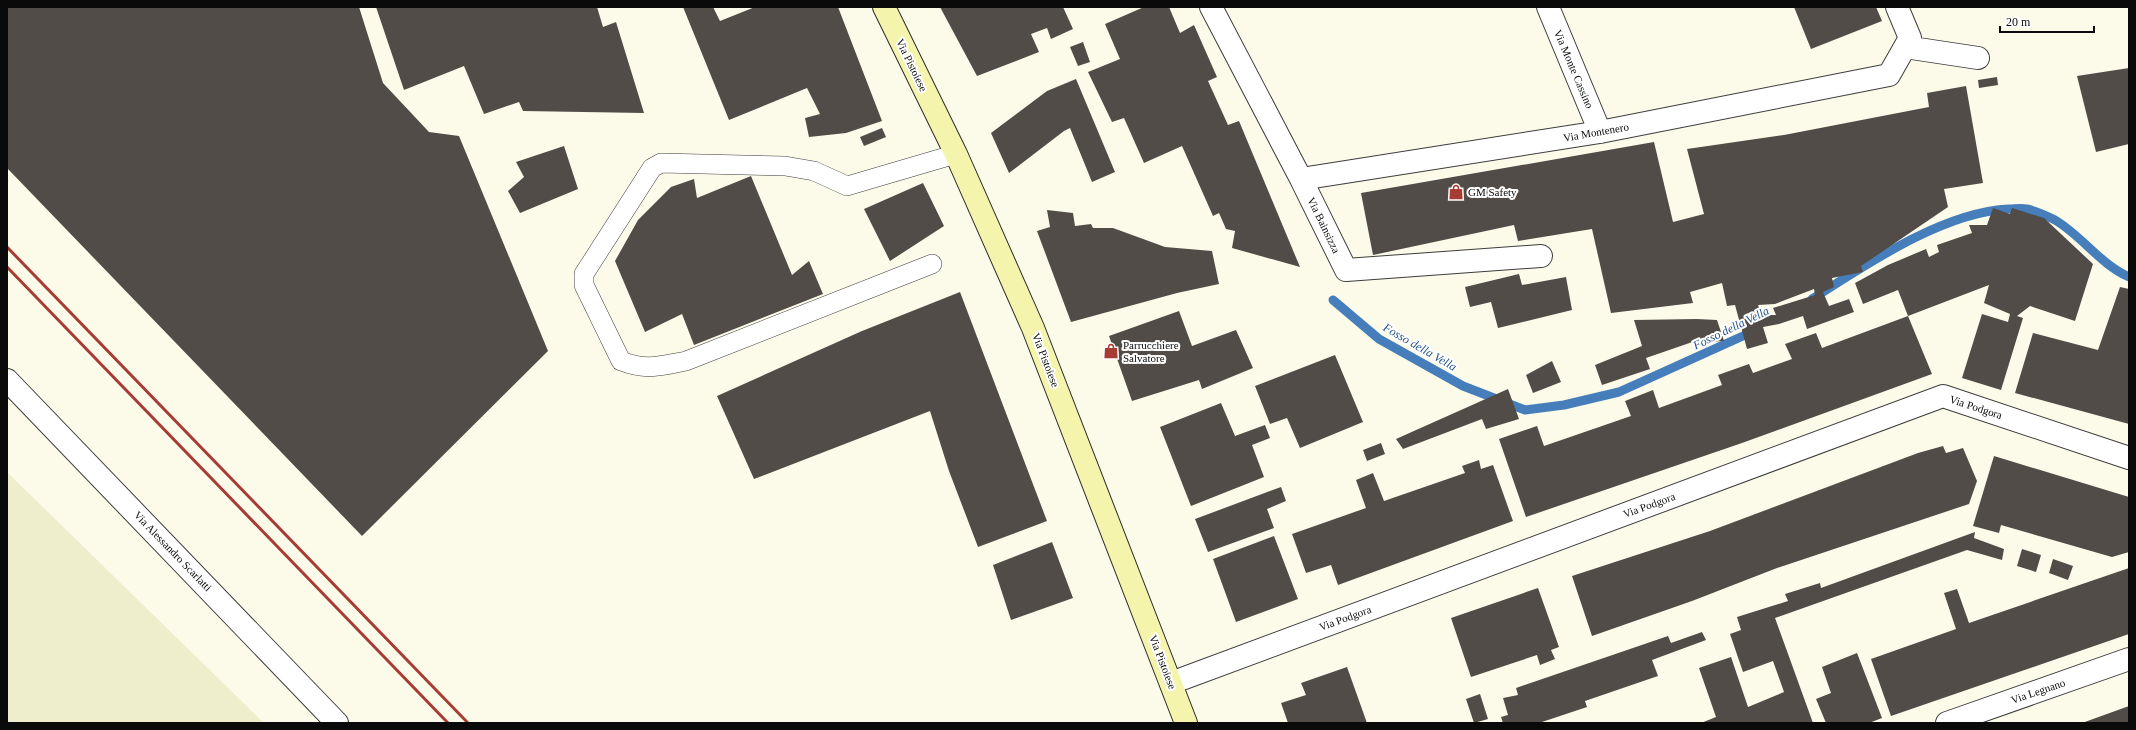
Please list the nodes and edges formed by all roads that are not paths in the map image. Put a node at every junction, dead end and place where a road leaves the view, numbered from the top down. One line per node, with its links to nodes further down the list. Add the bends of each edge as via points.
1 (884, 7): 8 (main road, Via Pistoiese)
2 (1211, 7): 9 (street, Via Bainsizza)
3 (1548, 7): 7 (street, Via Monte Cassino)
4 (1897, 7): 5 (street, via 1910,38)
5 (1905, 47): 6 (street); 7 (street, Via Montenero, via 1889,75)
6 (1978, 58)
7 (1600, 132): 9 (street, Via Montenero)
8 (956, 154): 11 (lane, via 847,186 814,171 785,166 661,163 652,168 584,274 584,285 621,361 638,367 657,367 686,361); 15 (main road, Via Pistoiese, via 1033,328)
9 (1301, 179): 10 (street, Via Bainsizza, via 1346,270)
10 (1541, 256)
11 (932, 264)
12 (7, 380): 16 (street, Via Alessandro Scarlatti)
13 (2129, 458): 15 (street, Via Podgora, via 1943,396)
14 (2129, 659): 18 (street, Via Legnano)
15 (1171, 683): 17 (main road, Via Pistoiese)
16 (337, 723)
17 (1186, 723)
18 (1946, 723)

